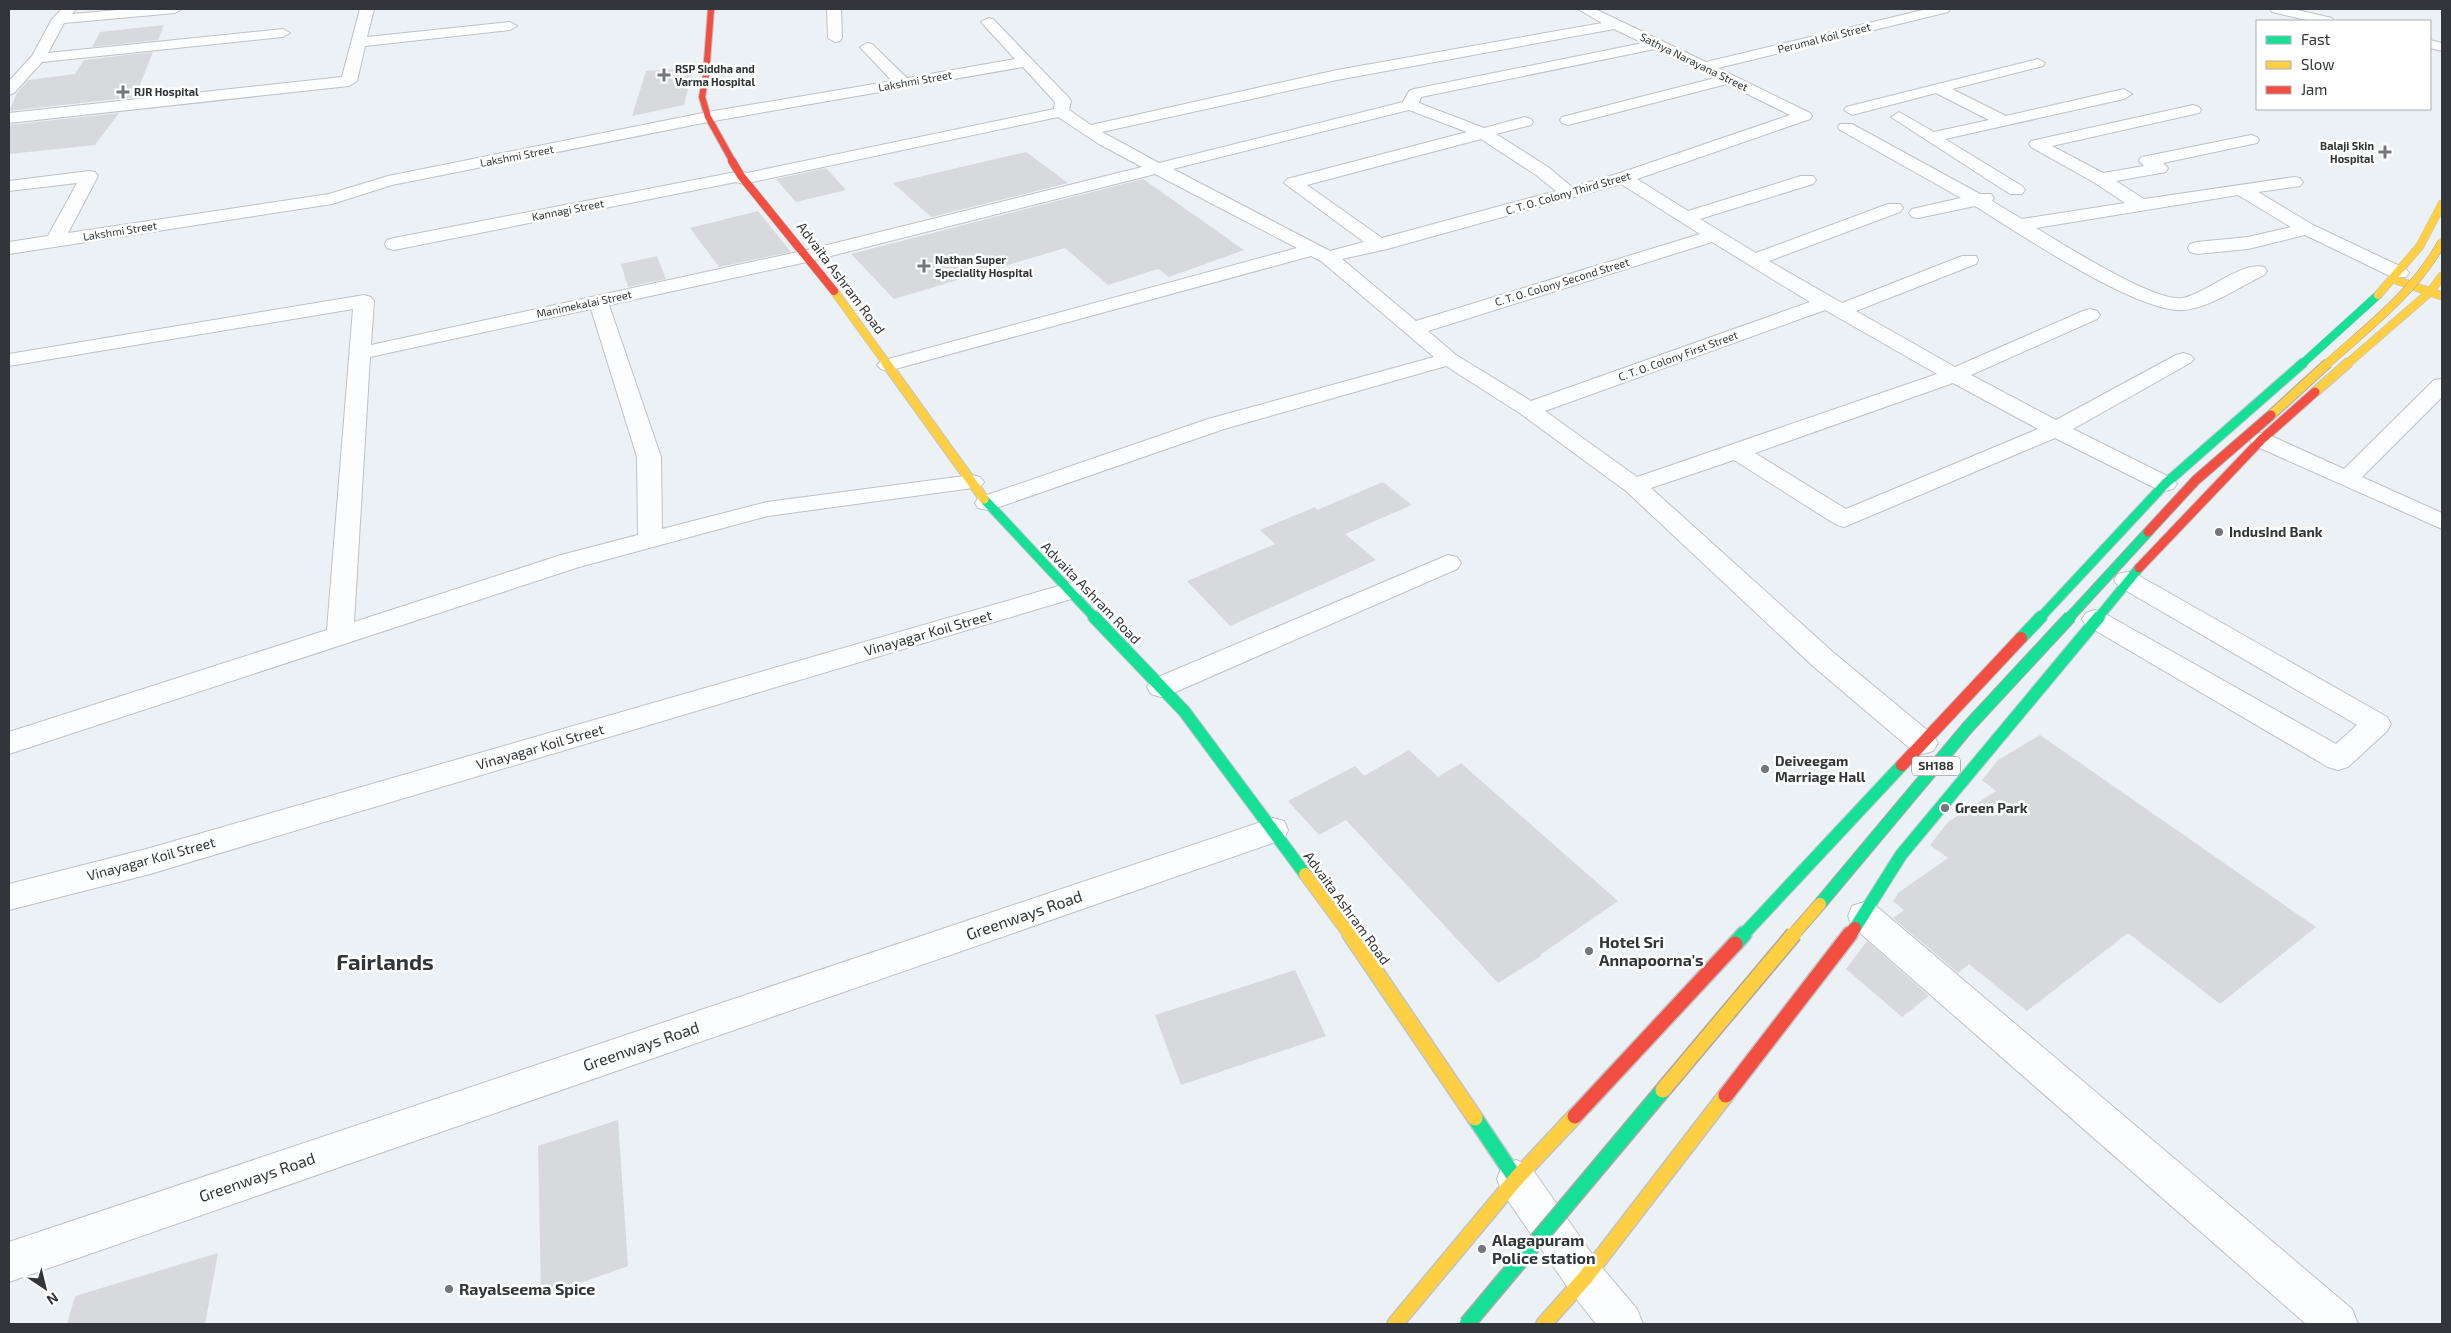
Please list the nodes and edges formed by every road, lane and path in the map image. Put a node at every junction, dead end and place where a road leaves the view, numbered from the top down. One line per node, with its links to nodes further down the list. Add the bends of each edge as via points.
1 (175, 9): 8 (street)
2 (371, 9): 15 (street)
3 (711, 9): 32 (main road, Advaita Ashram Road, via 702,97)
4 (834, 9): 14 (street)
5 (1585, 9): 11 (street, Sathya Narayana Street)
6 (1943, 9): 21 (street, Perumal Koil Street)
7 (2277, 9): 9 (street)
8 (64, 14): 18 (street)
9 (2323, 20)
10 (988, 22): 19 (street)
11 (1617, 24): 16 (street, Sathya Narayana Street); 39 (street, via 1337,75)
12 (510, 26): 15 (street)
13 (283, 33): 18 (street)
14 (836, 38)
15 (359, 42): 34 (street, via 349,81)
16 (1658, 44): 21 (street, Sathya Narayana Street); 27 (street, via 1432,88 1414,94)
17 (867, 46): 23 (street)
18 (38, 58): 25 (street)
19 (1026, 62): 23 (street, Lakshmi Street); 30 (street, via 1063,101)
20 (2038, 63): 24 (street)
21 (1704, 67): 22 (street, Sathya Narayana Street)
22 (1729, 79): 31 (street, Sathya Narayana Street); 35 (street)
23 (903, 83): 32 (street, Lakshmi Street)
24 (1938, 88): 28 (street); 36 (street)
25 (9, 90)
26 (2124, 94): 36 (street)
27 (1410, 105): 40 (street); 43 (street, Manimekalai Street)
28 (1852, 110)
29 (2193, 110): 46 (street, via 2037,144)
30 (1061, 112): 39 (street); 44 (street, Kannagi Street)
31 (1804, 116): 45 (street, C. T. O. Colony Third Street)
32 (708, 117): 44 (main road, Advaita Ashram Road); 61 (street, Lakshmi Street, via 388,182 332,199)
33 (1899, 117): 41 (street)
34 (9, 118)
35 (1568, 120)
36 (2004, 121): 41 (street)
37 (1525, 122): 40 (street)
38 (1846, 126): 52 (street)
39 (1088, 130): 43 (street)
40 (1483, 133): 51 (street); 64 (street, via 1293,183)
41 (1932, 137): 52 (street, via 2016,190)
42 (2251, 140): 46 (street, via 2147,161 2160,168)
43 (1158, 168): 67 (street); 68 (street, Manimekalai Street)
44 (742, 178): 63 (street, Kannagi Street); 68 (main road, Advaita Ashram Road)
45 (1623, 178): 51 (street, C. T. O. Colony Third Street); 57 (street)
46 (2101, 179): 54 (street)
47 (1807, 180): 57 (street)
48 (2294, 182): 50 (street)
49 (9, 186): 61 (street, via 89,176)
50 (2241, 189): 54 (street); 59 (street)
51 (1569, 192): 64 (street, C. T. O. Colony Third Street)
52 (1978, 200): 56 (street); 58 (street)
53 (2442, 204): 72 (main road, via 2422,244)
54 (2142, 206): 58 (street)
55 (1894, 208): 69 (street)
56 (1918, 213)
57 (1685, 218): 60 (street)
58 (2018, 225): 71 (street, via 2101,273 2164,303 2183,304)
59 (2307, 229): 66 (street, via 2248,243); 72 (street)
60 (1713, 236): 69 (street); 79 (street, C. T. O. Colony Second Street)
61 (55, 241): 65 (street, Lakshmi Street)
62 (2442, 242): 113 (main road, SH188, bridge, via 2431,262 2402,296 2196,480 1968,727)
63 (394, 244)
64 (1380, 244): 67 (street, C. T. O. Colony Third Street)
65 (9, 248)
66 (2197, 248)
67 (1321, 253): 79 (street); 84 (street, C. T. O. Colony Third Street)
68 (807, 256): 76 (street, Manimekalai Street); 84 (main road, Advaita Ashram Road)
69 (1756, 259): 77 (street)
70 (1970, 260): 77 (street, C. T. O. Colony First Street)
71 (2258, 270)
72 (2396, 276): 74 (main road); 93 (main road, via 2233,428)
73 (2442, 276): 74 (main road)
74 (2430, 292): 75 (main road); 89 (main road)
75 (2442, 296)
76 (598, 301): 80 (street, Manimekalai Street); 97 (street, via 649,457)
77 (1835, 306): 85 (street); 87 (street, C. T. O. Colony First Street)
78 (2090, 316): 85 (street)
79 (1412, 329): 81 (street)
80 (360, 353): 82 (street, via 364,302); 102 (street)
81 (1449, 358): 87 (street); 95 (street, via 1216,424)
82 (9, 360)
83 (2183, 360): 88 (street)
84 (888, 365): 92 (main road, Advaita Ashram Road)
85 (1954, 375): 88 (street); 90 (street)
86 (2442, 385): 91 (street)
87 (1529, 409): 94 (street)
88 (2054, 430): 90 (street, via 1844,519); 93 (street)
89 (2261, 440): 91 (street); 99 (main road)
90 (1738, 452): 94 (street)
91 (2348, 478): 96 (street)
92 (972, 482): 95 (main road, Advaita Ashram Road); 97 (street, via 767,509)
93 (2165, 484): 105 (main road)
94 (1634, 486): 105 (street, via 1824,660)
95 (987, 503): 100 (main road, Advaita Ashram Road)
96 (2442, 522)
97 (650, 540): 102 (street, via 570,561)
98 (1448, 563): 103 (street)
99 (2127, 580): 101 (main road); 101 (street, via 2377,724 2338,759)
100 (1069, 591): 103 (main road, Advaita Ashram Road); 107 (street, Vinayagar Koil Street, via 159,858)
101 (2095, 619): 108 (main road, via 1901,856)
102 (340, 636): 104 (street)
103 (1161, 688): 106 (main road, Advaita Ashram Road, via 1184,711)
104 (9, 743)
105 (1923, 743): 109 (main road)
106 (1273, 830): 109 (main road, Advaita Ashram Road, via 1346,929); 110 (street, Greenways Road)
107 (9, 897)
108 (1864, 916): 111 (main road); 116 (street)
109 (1516, 1179): 111 (street); 112 (main road)
110 (9, 1262)
111 (1585, 1278): 114 (main road); 115 (street)
112 (1395, 1324)
113 (1467, 1324)
114 (1544, 1324)
115 (1622, 1324)
116 (2337, 1324)

